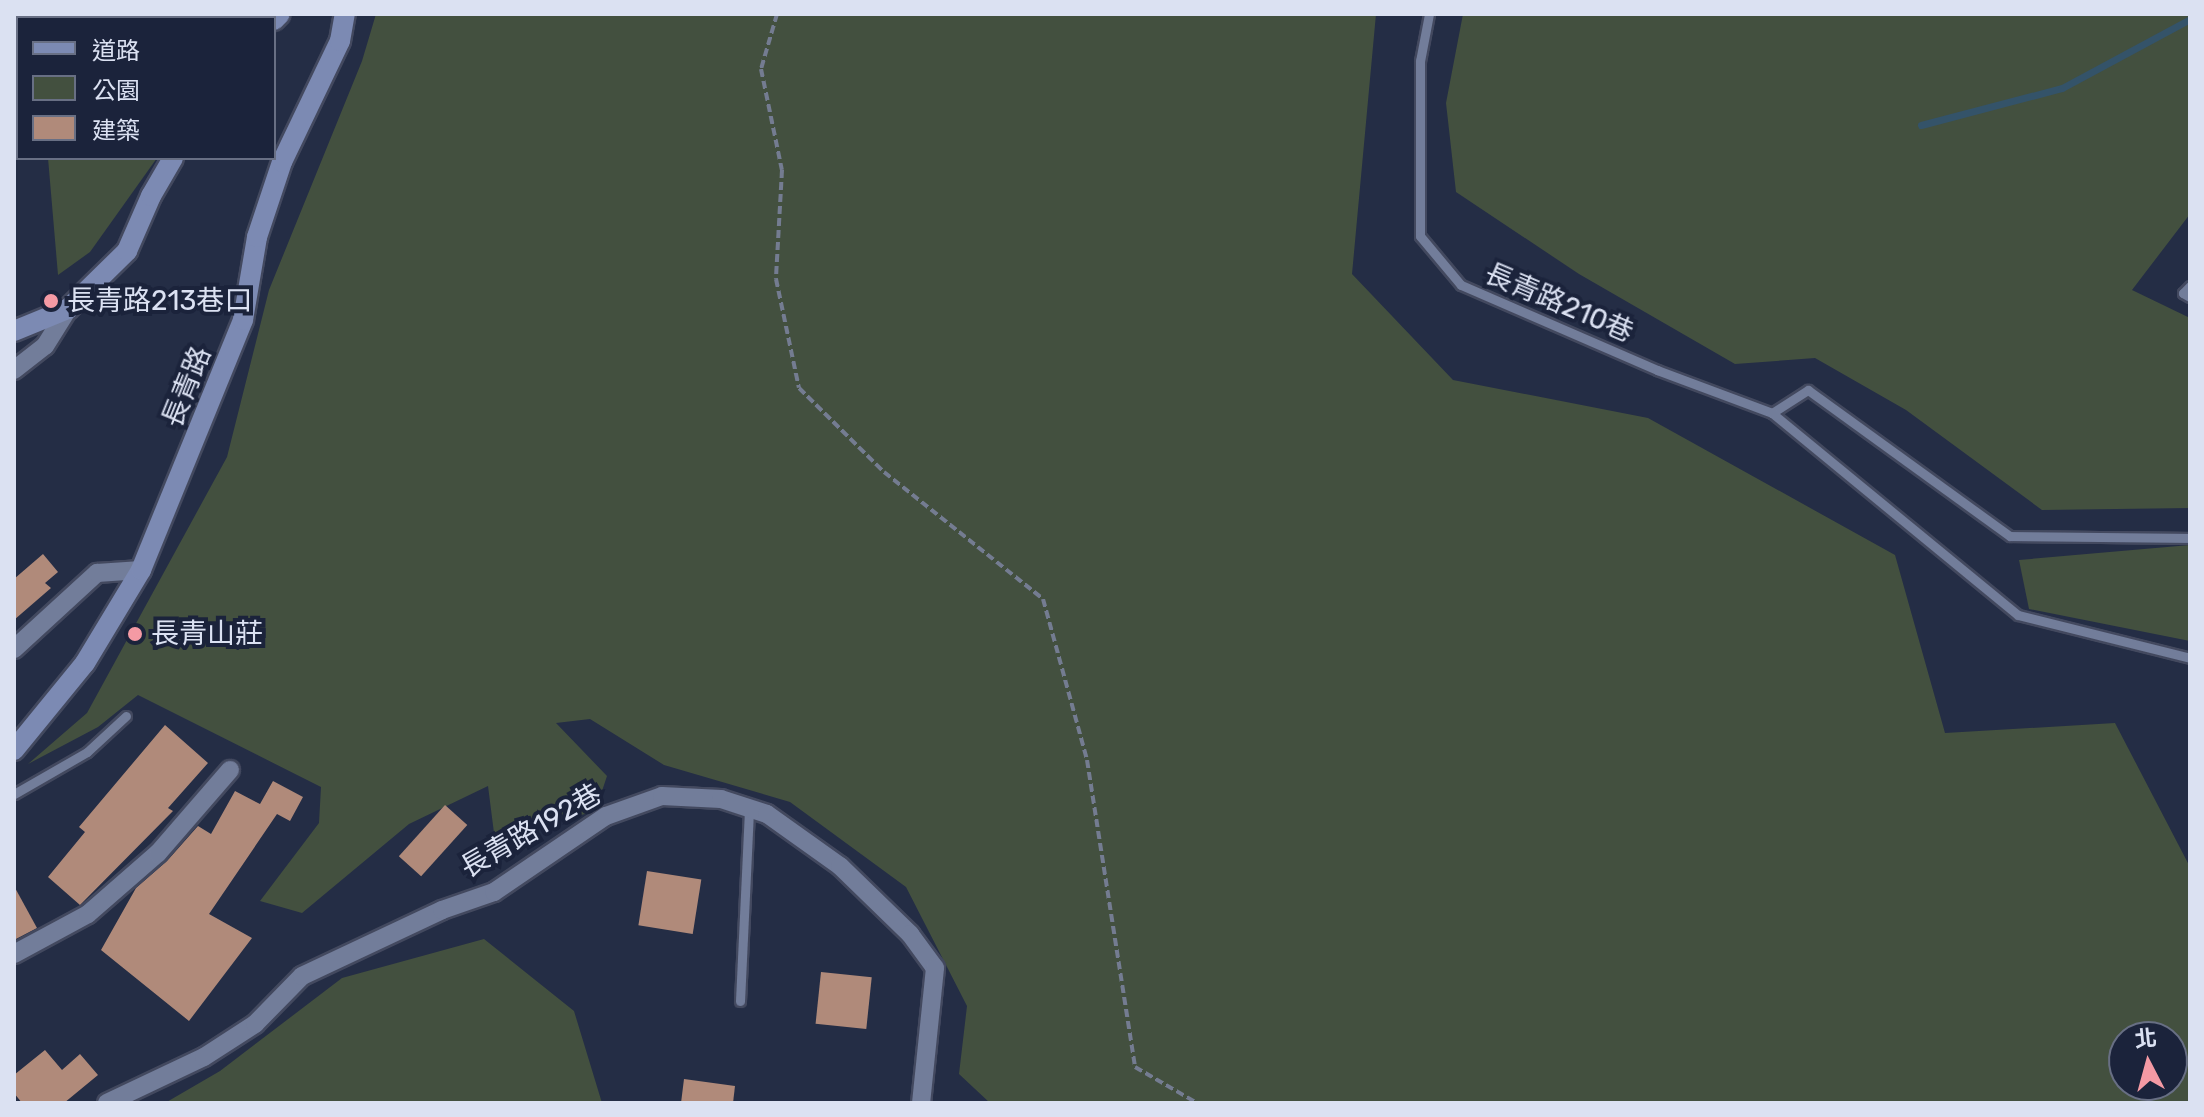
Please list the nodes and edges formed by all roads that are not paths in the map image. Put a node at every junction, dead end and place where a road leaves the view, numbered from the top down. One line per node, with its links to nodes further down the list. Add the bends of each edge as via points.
1 (345, 14): 11 (street, 長青路, via 340,41 282,162 257,237 243,320)
2 (1429, 14): 9 (lane, 長青路210巷, via 1420,61 1420,236 1461,285 1657,370)
3 (172, 160): 6 (street, via 127,251)
4 (2190, 286): 5 (lane, via 2183,293)
5 (2190, 297)
6 (68, 309): 7 (street); 8 (street, via 45,346)
7 (14, 331)
8 (14, 370)
9 (1772, 413): 10 (lane, via 1808,390 2010,536); 13 (lane, 長青路210巷, via 2018,615)
10 (2190, 538)
11 (141, 570): 12 (street, via 97,573); 15 (street, 長青路, via 85,663)
12 (14, 649)
13 (2190, 658)
14 (126, 716): 17 (lane, via 87,752)
15 (14, 750)
16 (230, 770): 19 (street, via 158,853 88,914)
17 (14, 794)
18 (749, 809): 20 (lane); 21 (street, 長青路192巷, via 721,799 662,796 606,816 494,892 442,910 302,976 255,1024 204,1057); 22 (street, 長青路192巷, via 767,814 840,866 910,934 935,968)
19 (14, 954)
20 (740, 1001)
21 (107, 1103)
22 (921, 1103)

